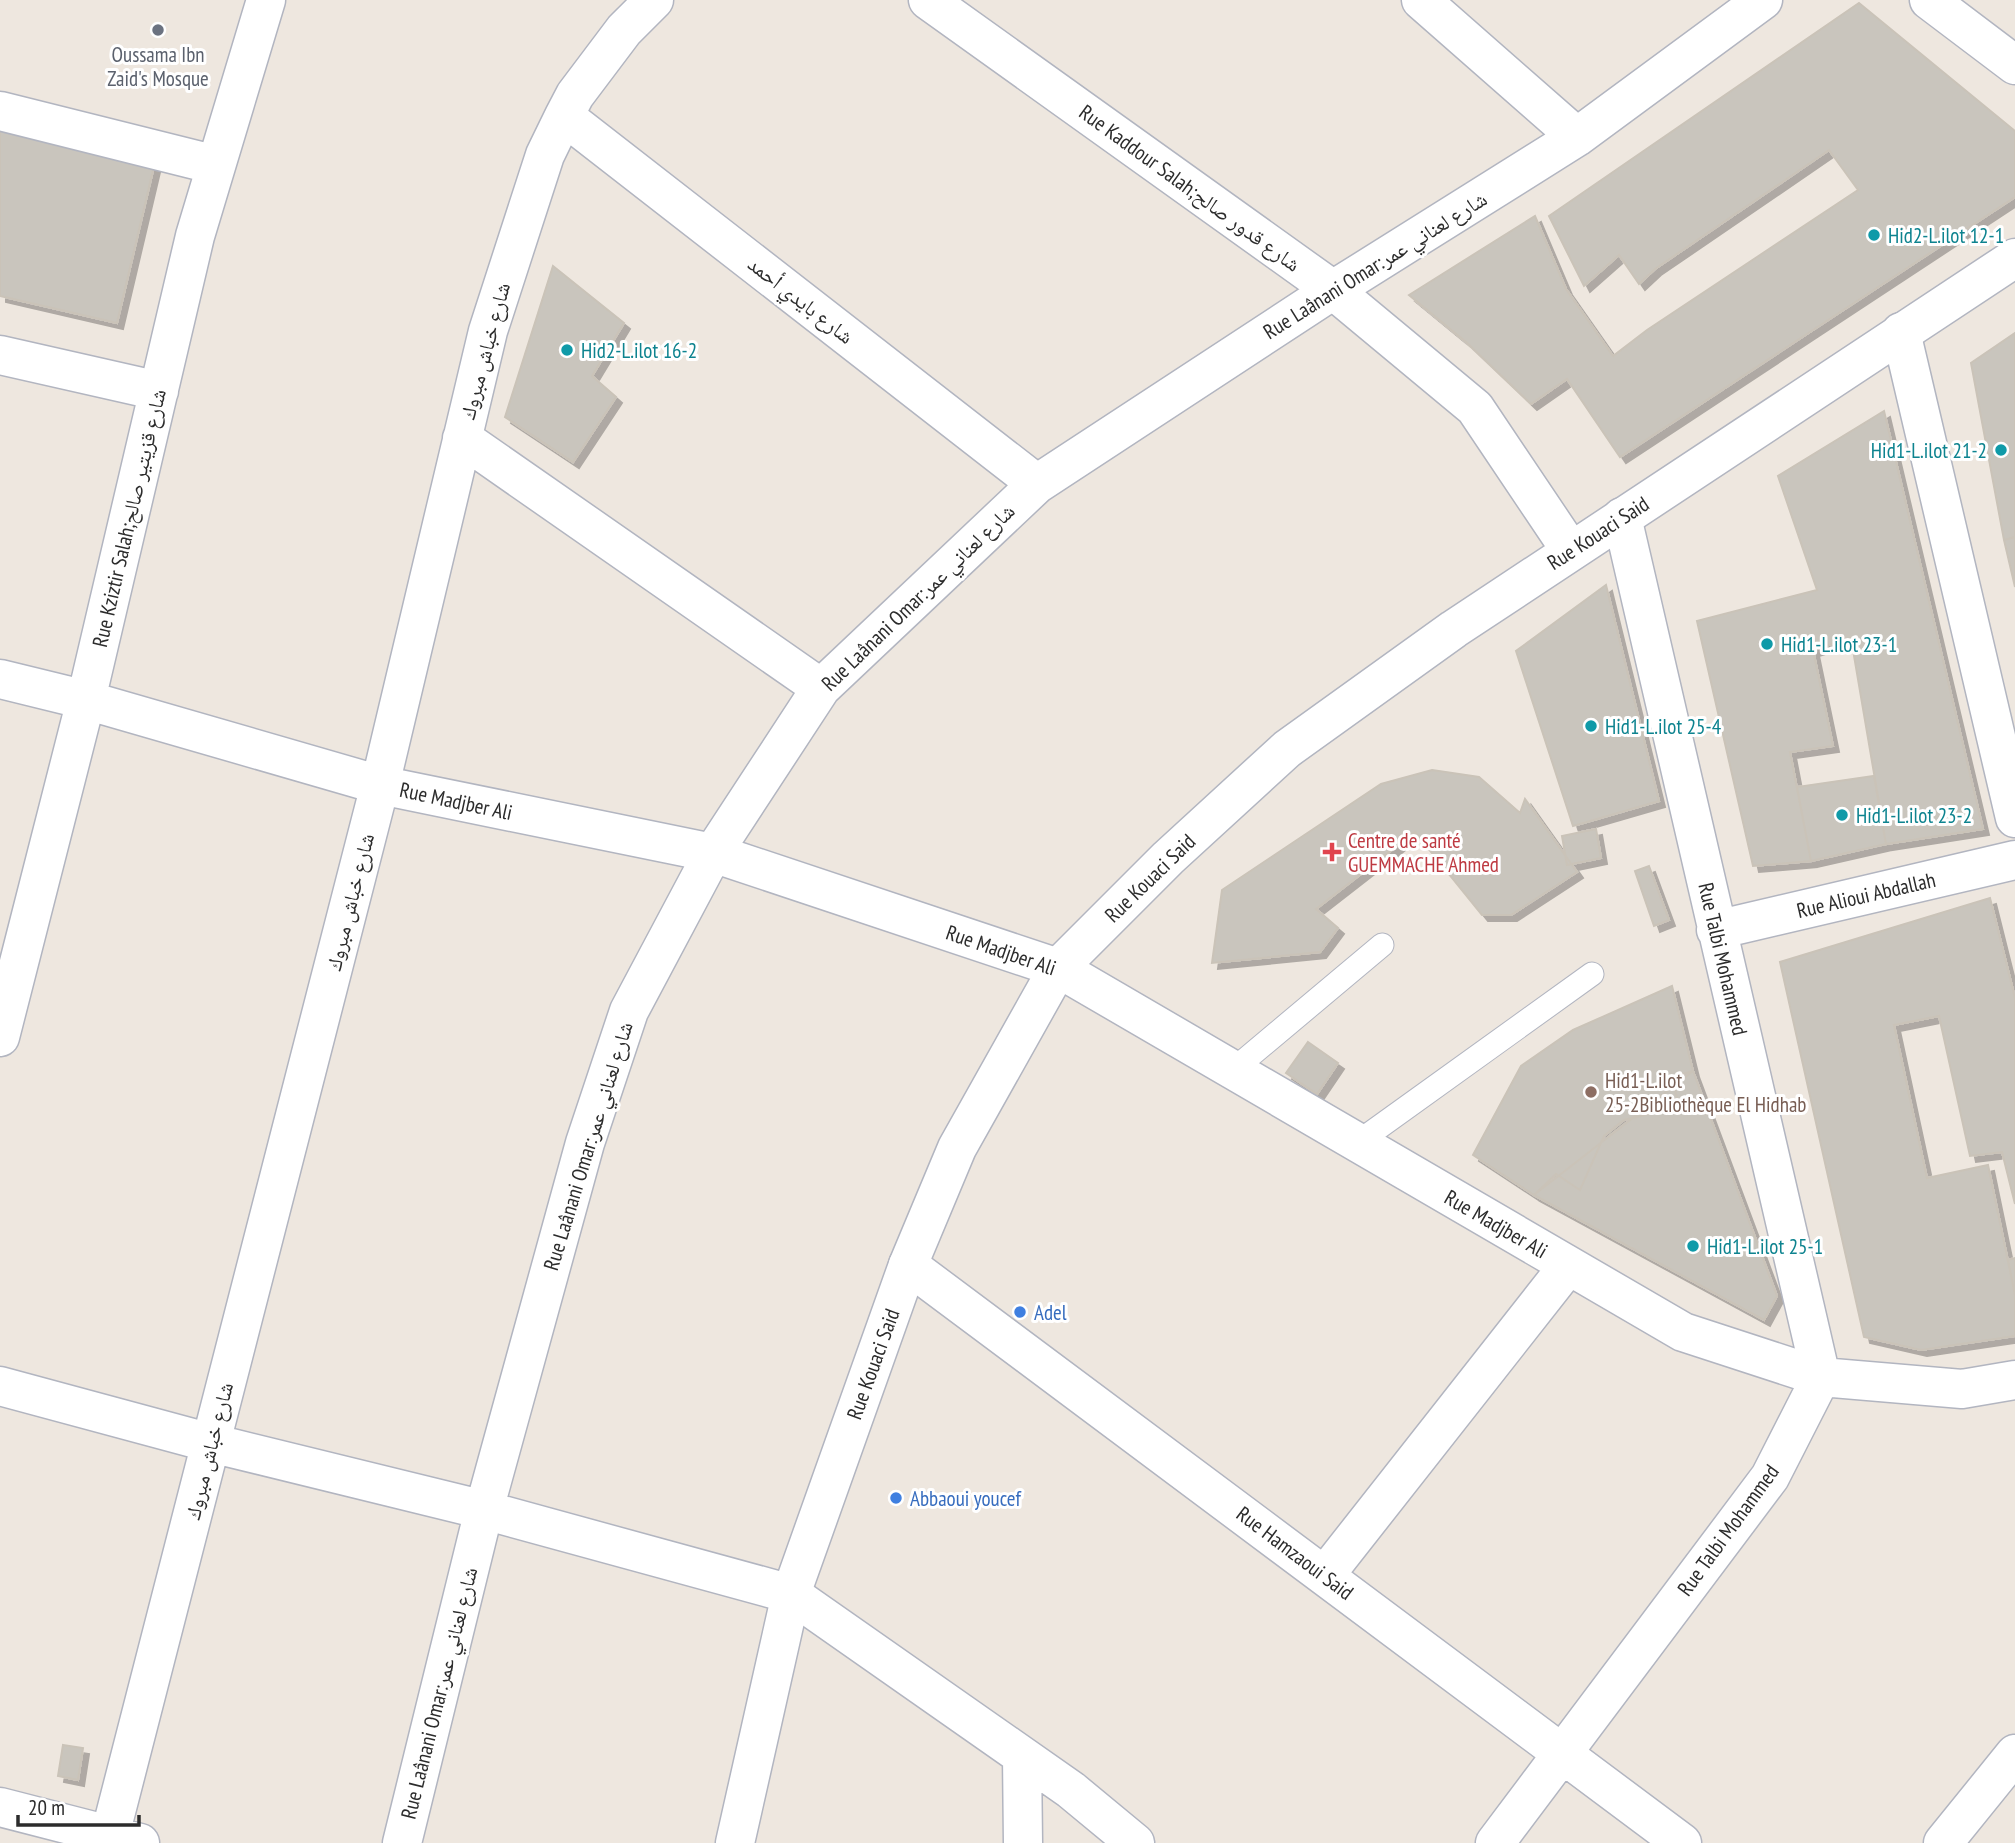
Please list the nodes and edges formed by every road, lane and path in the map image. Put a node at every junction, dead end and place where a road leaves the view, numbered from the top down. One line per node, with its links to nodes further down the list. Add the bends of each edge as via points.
1 (266, 0): 11 (street, Rue Kziztir Salah;شارع قزيتير صالح)
2 (654, 0): 9 (street, شارع خباش مبروك, via 624,30)
3 (928, 0): 13 (street, Rue Kaddour Salah;شارع قدور صالح)
4 (1421, 0): 10 (street)
5 (1763, 0): 10 (street, Rue Laânani Omar;شارع لعناني عمر)
6 (1929, 0): 7 (street)
7 (2015, 65)
8 (0, 111): 11 (street)
9 (564, 116): 17 (street, شارع خباش مبروك, via 545,155 488,331); 18 (street, شارع بايدي أحمد)
10 (1577, 137): 13 (street, Rue Laânani Omar;شارع لعناني عمر)
11 (216, 165): 16 (street, Rue Kziztir Salah;شارع قزيتير صالح)
12 (2015, 258): 14 (street, Rue Kouaci Said)
13 (1333, 290): 18 (street, Rue Laânani Omar;شارع لعناني عمر); 20 (street, Rue Kaddour Salah;شارع قدور صالح, via 1475,408)
14 (1901, 332): 19 (street, Rue Kouaci Said); 25 (street)
15 (0, 355): 16 (street)
16 (159, 391): 23 (street, Rue Kziztir Salah;شارع قزيتير صالح)
17 (462, 438): 22 (street); 24 (street, شارع خباش مبروك)
18 (1037, 484): 22 (street, Rue Laânani Omar;شارع لعناني عمر)
19 (1622, 517): 20 (street, Rue Kouaci Said); 28 (street, Rue Talbi Mohammed)
20 (1571, 551): 30 (street, Rue Kouaci Said, via 1287,749)
21 (0, 679): 23 (street, Rue Madjber Ali)
22 (821, 688): 26 (street, Rue Laânani Omar;شارع لعناني عمر)
23 (86, 700): 24 (street, Rue Madjber Ali); 32 (street, Rue Kziztir Salah;شارع قزيتير صالح)
24 (380, 785): 26 (street, Rue Madjber Ali); 41 (street, شارع خباش مبروك)
25 (2015, 818)
26 (713, 853): 30 (street, Rue Madjber Ali); 42 (street, Rue Laânani Omar;شارع لعناني عمر, via 629,1011 585,1143)
27 (2015, 860): 28 (street, Rue Alioui Abdallah)
28 (1716, 930): 38 (street, Rue Talbi Mohammed)
29 (1382, 945): 34 (lane)
30 (1058, 968): 34 (street, Rue Madjber Ali); 36 (street, Rue Kouaci Said, via 957,1149)
31 (1592, 974): 35 (lane)
32 (5, 998): 33 (street, Rue Kziztir Salah;شارع قزيتير صالح)
33 (0, 1037)
34 (1233, 1070): 35 (street, Rue Madjber Ali)
35 (1357, 1143): 37 (street, Rue Madjber Ali)
36 (908, 1265): 43 (street, Rue Hamzaoui Said); 44 (street, Rue Kouaci Said)
37 (1568, 1266): 38 (street, Rue Madjber Ali, via 1683,1332); 43 (street)
38 (1821, 1377): 39 (street, Rue Madjber Ali, via 1962,1389); 45 (street, Rue Talbi Mohammed, via 1770,1477)
39 (2015, 1380)
40 (0, 1386): 41 (street)
41 (211, 1443): 42 (street); 49 (street, شارع خباش مبروك)
42 (484, 1510): 44 (street); 50 (street, Rue Laânani Omar;شارع لعناني عمر)
43 (1325, 1575): 45 (street, Rue Hamzaoui Said)
44 (790, 1594): 47 (street); 51 (street, Rue Kouaci Said)
45 (1564, 1753): 54 (street, Rue Talbi Mohammed); 55 (street, Rue Hamzaoui Said)
46 (2015, 1754): 56 (street)
47 (1022, 1756): 52 (street); 53 (street, via 1072,1790)
48 (0, 1807): 49 (street)
49 (125, 1839)
50 (402, 1843)
51 (734, 1843)
52 (1023, 1843)
53 (1135, 1843)
54 (1495, 1843)
55 (1682, 1843)
56 (1944, 1843)

